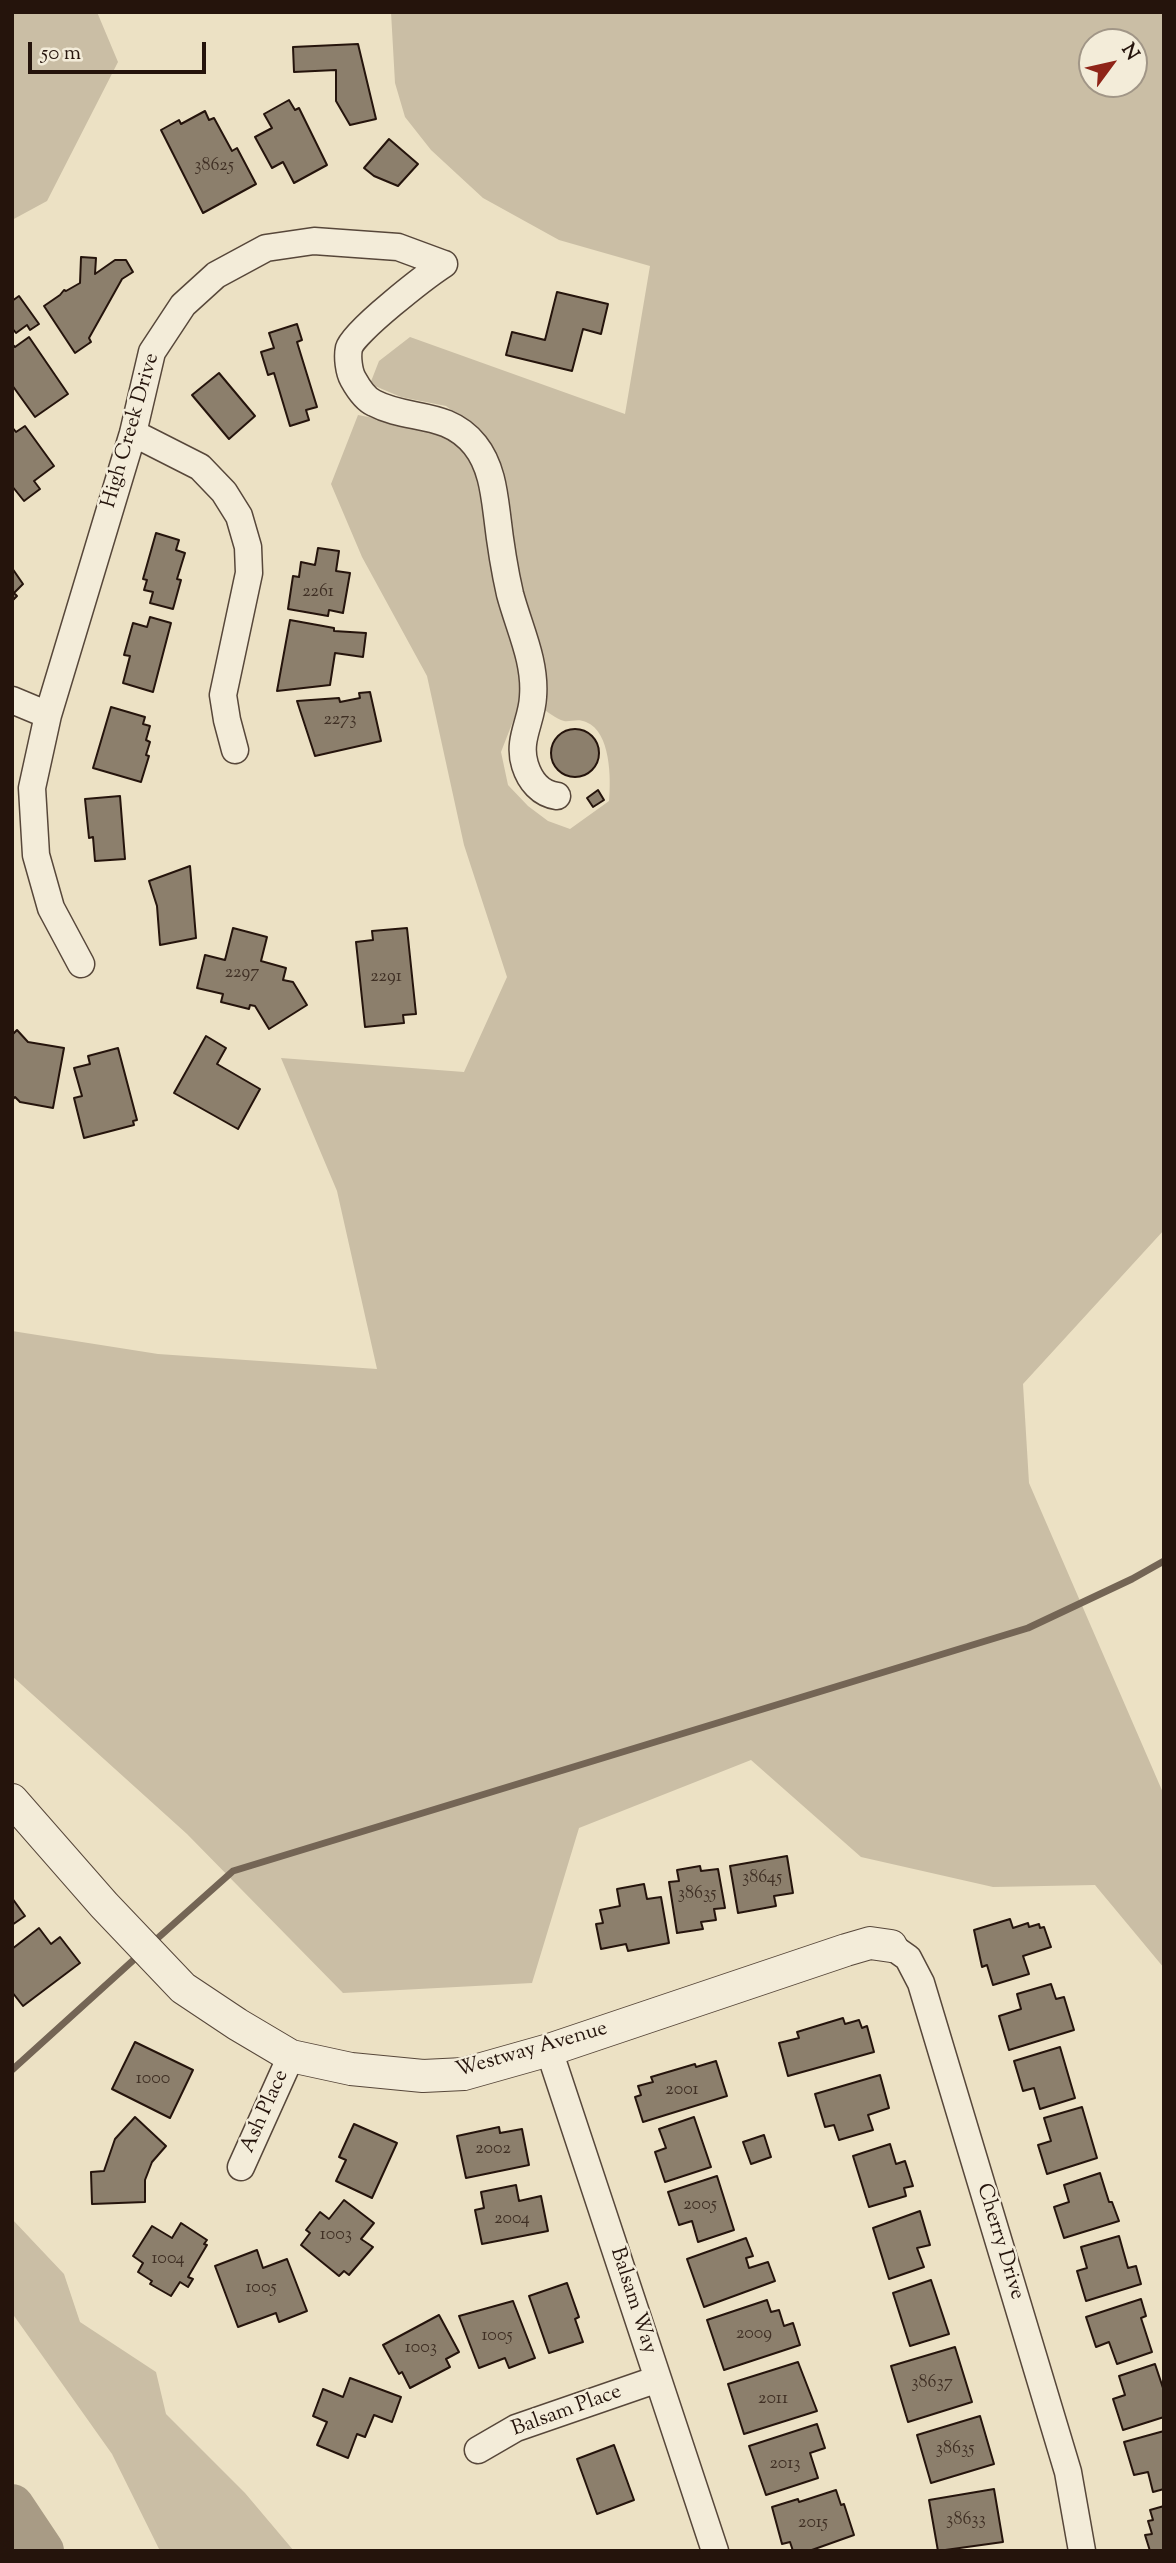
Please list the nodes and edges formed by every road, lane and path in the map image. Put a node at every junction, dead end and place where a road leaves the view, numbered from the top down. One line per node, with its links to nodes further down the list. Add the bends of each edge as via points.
1 (132, 433): 3 (street, High Creek Drive); 4 (street, via 200,467 239,516 249,573 223,695); 5 (street, High Creek Drive, via 152,352 183,305 216,275 266,248 314,241 398,247 444,264 356,336 349,348 351,376 372,403 436,418 461,433 484,458 492,477 510,594 532,671 533,699 522,747 525,765 535,784)
2 (12, 700): 3 (street)
3 (48, 715): 6 (street, High Creek Drive, via 32,788 36,855 51,908)
4 (235, 750)
5 (557, 796)
6 (81, 964)
7 (12, 1800): 10 (street, Westway Avenue, via 183,1988)
8 (891, 1946): 9 (street, Westway Avenue, via 870,1943 846,1950); 15 (street, Cherry Drive, via 908,1958 921,1983 1068,2472)
9 (549, 2050): 10 (street, Westway Avenue, via 464,2074 423,2076 351,2069); 12 (street, Balsam Way)
10 (291, 2056): 11 (street, Ash Place)
11 (241, 2167)
12 (658, 2379): 13 (street, Balsam Place, via 516,2428); 14 (street, Balsam Way)
13 (478, 2450)
14 (715, 2551)
15 (1082, 2551)

